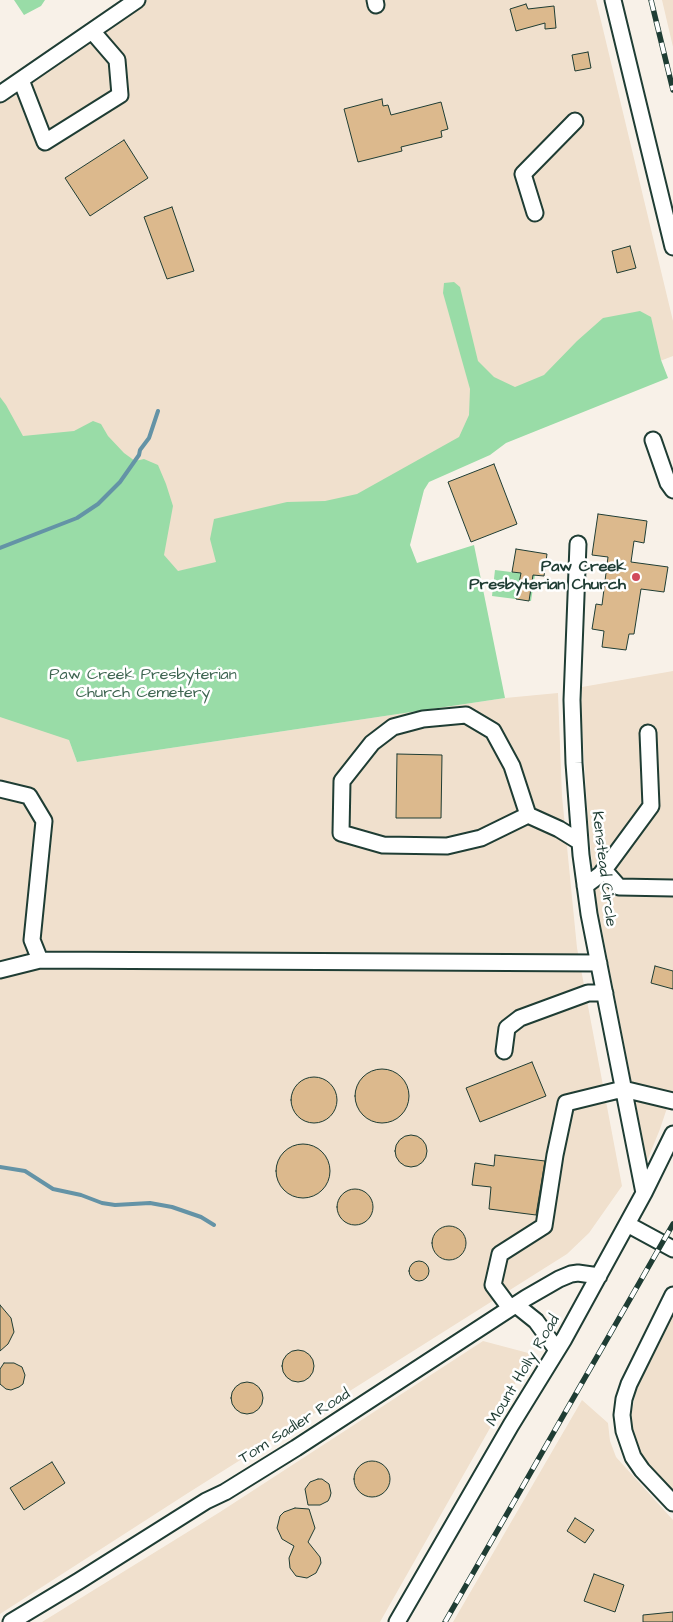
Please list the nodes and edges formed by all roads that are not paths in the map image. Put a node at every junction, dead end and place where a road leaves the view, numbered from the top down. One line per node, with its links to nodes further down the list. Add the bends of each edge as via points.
1 (137, 0): 3 (street)
2 (613, 0): 8 (street)
3 (92, 31): 4 (street); 4 (street, via 117,60 120,95 45,142)
4 (21, 80): 5 (street)
5 (0, 94)
6 (575, 121): 7 (street, via 523,174)
7 (535, 213)
8 (673, 247)
9 (652, 440): 10 (street)
10 (673, 490)
11 (578, 544): 15 (street, Kenstead Circle, via 572,700)
12 (648, 733): 16 (street, via 651,806)
13 (0, 789): 19 (street, via 28,796 44,821 32,940)
14 (528, 815): 14 (street, via 481,838 447,846 383,845 341,833 342,781 372,743 393,727 423,719 466,715 493,732 512,766); 15 (street)
15 (580, 842): 17 (street, Kenstead Circle)
16 (604, 870): 17 (street); 18 (street, via 619,887)
17 (585, 886): 20 (street, Kenstead Circle)
18 (673, 888)
19 (40, 960): 20 (street); 21 (street)
20 (599, 963): 22 (street, Kenstead Circle)
21 (0, 970)
22 (605, 993): 23 (street, via 588,994 520,1018 507,1028); 24 (street, Kenstead Circle)
23 (504, 1051)
24 (623, 1089): 25 (street); 27 (street, Kenstead Circle); 32 (street, via 566,1103 544,1226 500,1254 493,1285)
25 (673, 1101)
26 (673, 1134): 27 (street, Mount Holly Road)
27 (644, 1193): 28 (street, Mount Holly Road)
28 (627, 1224): 29 (street); 30 (street, Mount Holly Road)
29 (673, 1249)
30 (599, 1276): 32 (street, Tom Sadler Road, via 571,1274); 33 (street, Mount Holly Road)
31 (673, 1295): 34 (street, via 630,1384 622,1415 633,1457)
32 (513, 1306): 33 (street, via 536,1321); 35 (street, Tom Sadler Road, via 288,1453)
33 (557, 1350): 36 (street, Mount Holly Road)
34 (673, 1503)
35 (11, 1622)
36 (398, 1622)

